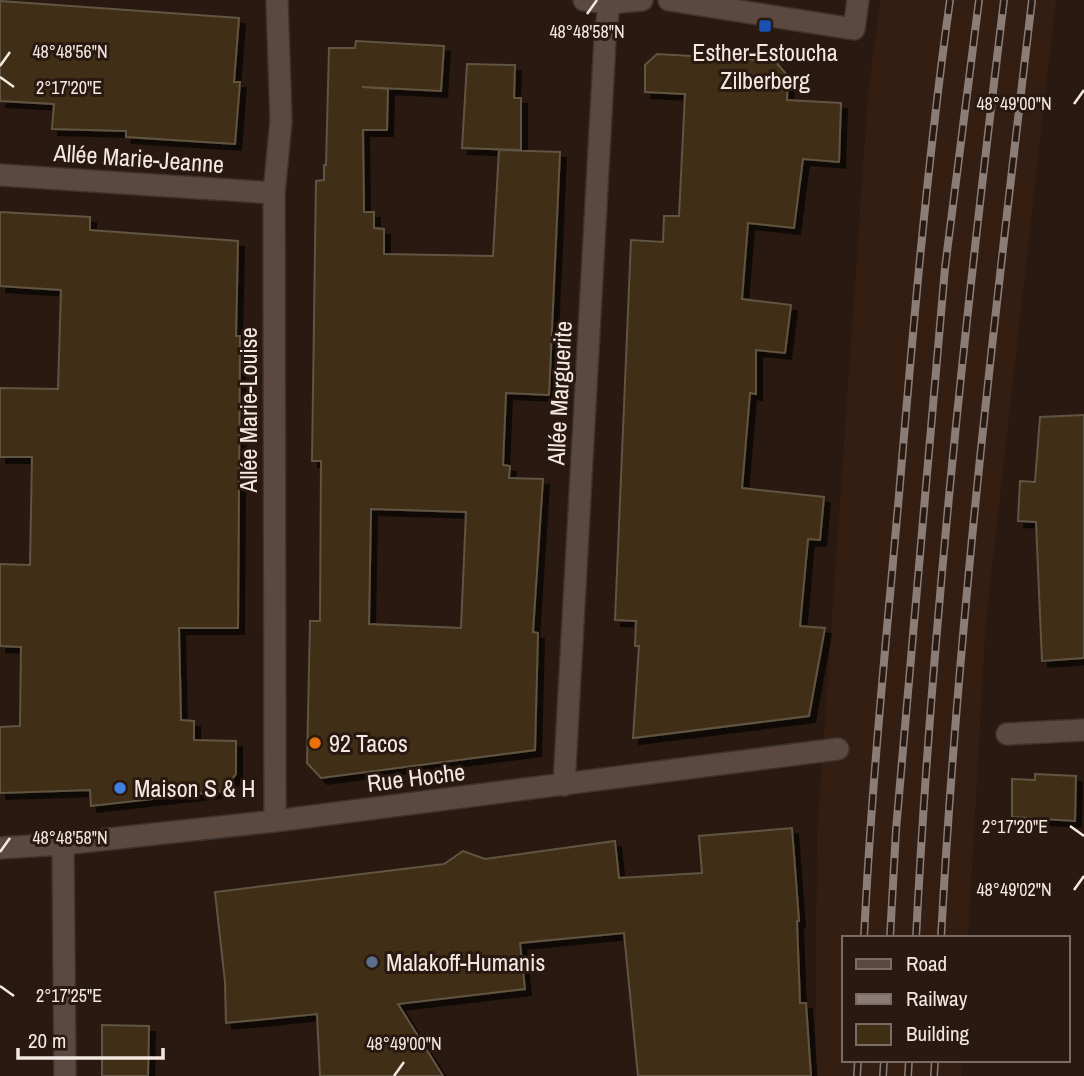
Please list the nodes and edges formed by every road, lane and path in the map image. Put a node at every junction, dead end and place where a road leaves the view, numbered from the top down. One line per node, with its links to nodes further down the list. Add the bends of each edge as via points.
1 (277, 0): 8 (street, Allée Marie-Louise, via 281,121)
2 (584, 0): 6 (street)
3 (642, 0): 6 (street)
4 (669, 0): 5 (street, via 854,29)
5 (858, 0)
6 (609, 3): 12 (street, Allée Marguerite)
7 (0, 176): 8 (street, Allée Marie-Jeanne)
8 (274, 193): 13 (street, Allée Marie-Louise)
9 (1084, 730): 10 (street)
10 (1007, 734)
11 (838, 749): 12 (street, Rue Hoche)
12 (564, 785): 13 (street, Rue Hoche)
13 (275, 821): 14 (street, Rue Hoche)
14 (63, 844): 15 (street, Rue Hoche); 16 (street)
15 (0, 848)
16 (65, 1076)

